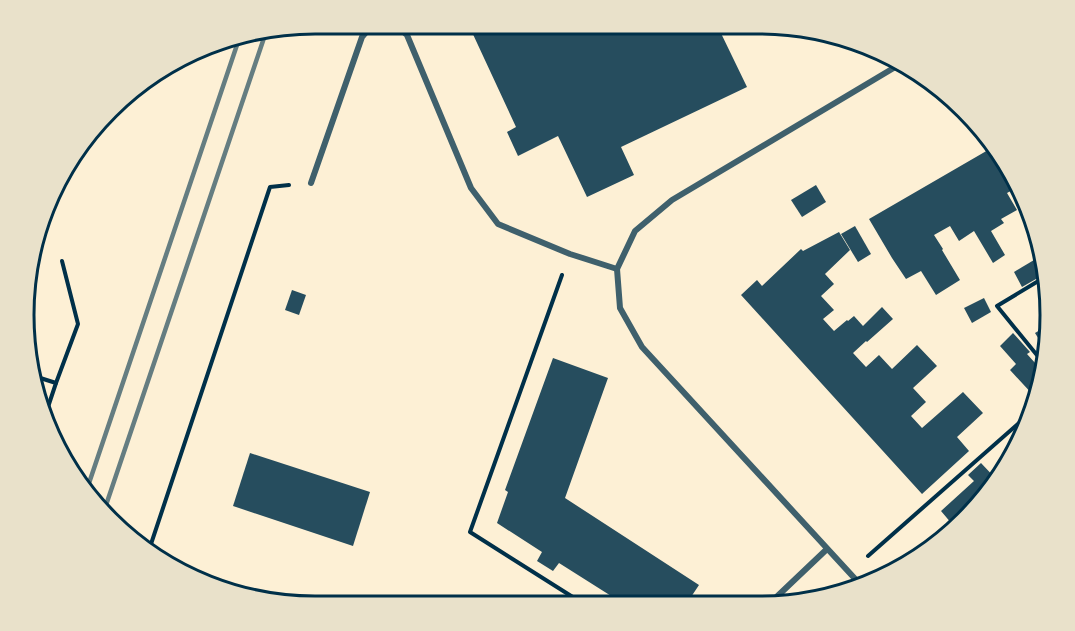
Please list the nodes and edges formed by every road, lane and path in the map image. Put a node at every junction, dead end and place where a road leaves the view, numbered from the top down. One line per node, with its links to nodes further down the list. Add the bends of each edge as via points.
1 (365, 34): 4 (street)
2 (406, 34): 5 (street, via 471,188 498,225)
3 (893, 68): 7 (street, via 672,200 635,231)
4 (311, 183): 14 (path, via 270,187)
5 (570, 254): 7 (street); 18 (path, via 470,532)
6 (60, 256): 11 (path, via 78,324)
7 (617, 269): 15 (street, via 620,308 642,347)
8 (1038, 281): 9 (path, via 997,306)
9 (1038, 355)
10 (42, 379): 11 (path)
11 (56, 383): 12 (path)
12 (49, 405)
13 (1018, 424): 16 (path)
14 (150, 543)
15 (827, 549): 16 (street); 19 (street)
16 (849, 573): 17 (street)
17 (856, 580)
18 (570, 596)
19 (778, 596)

